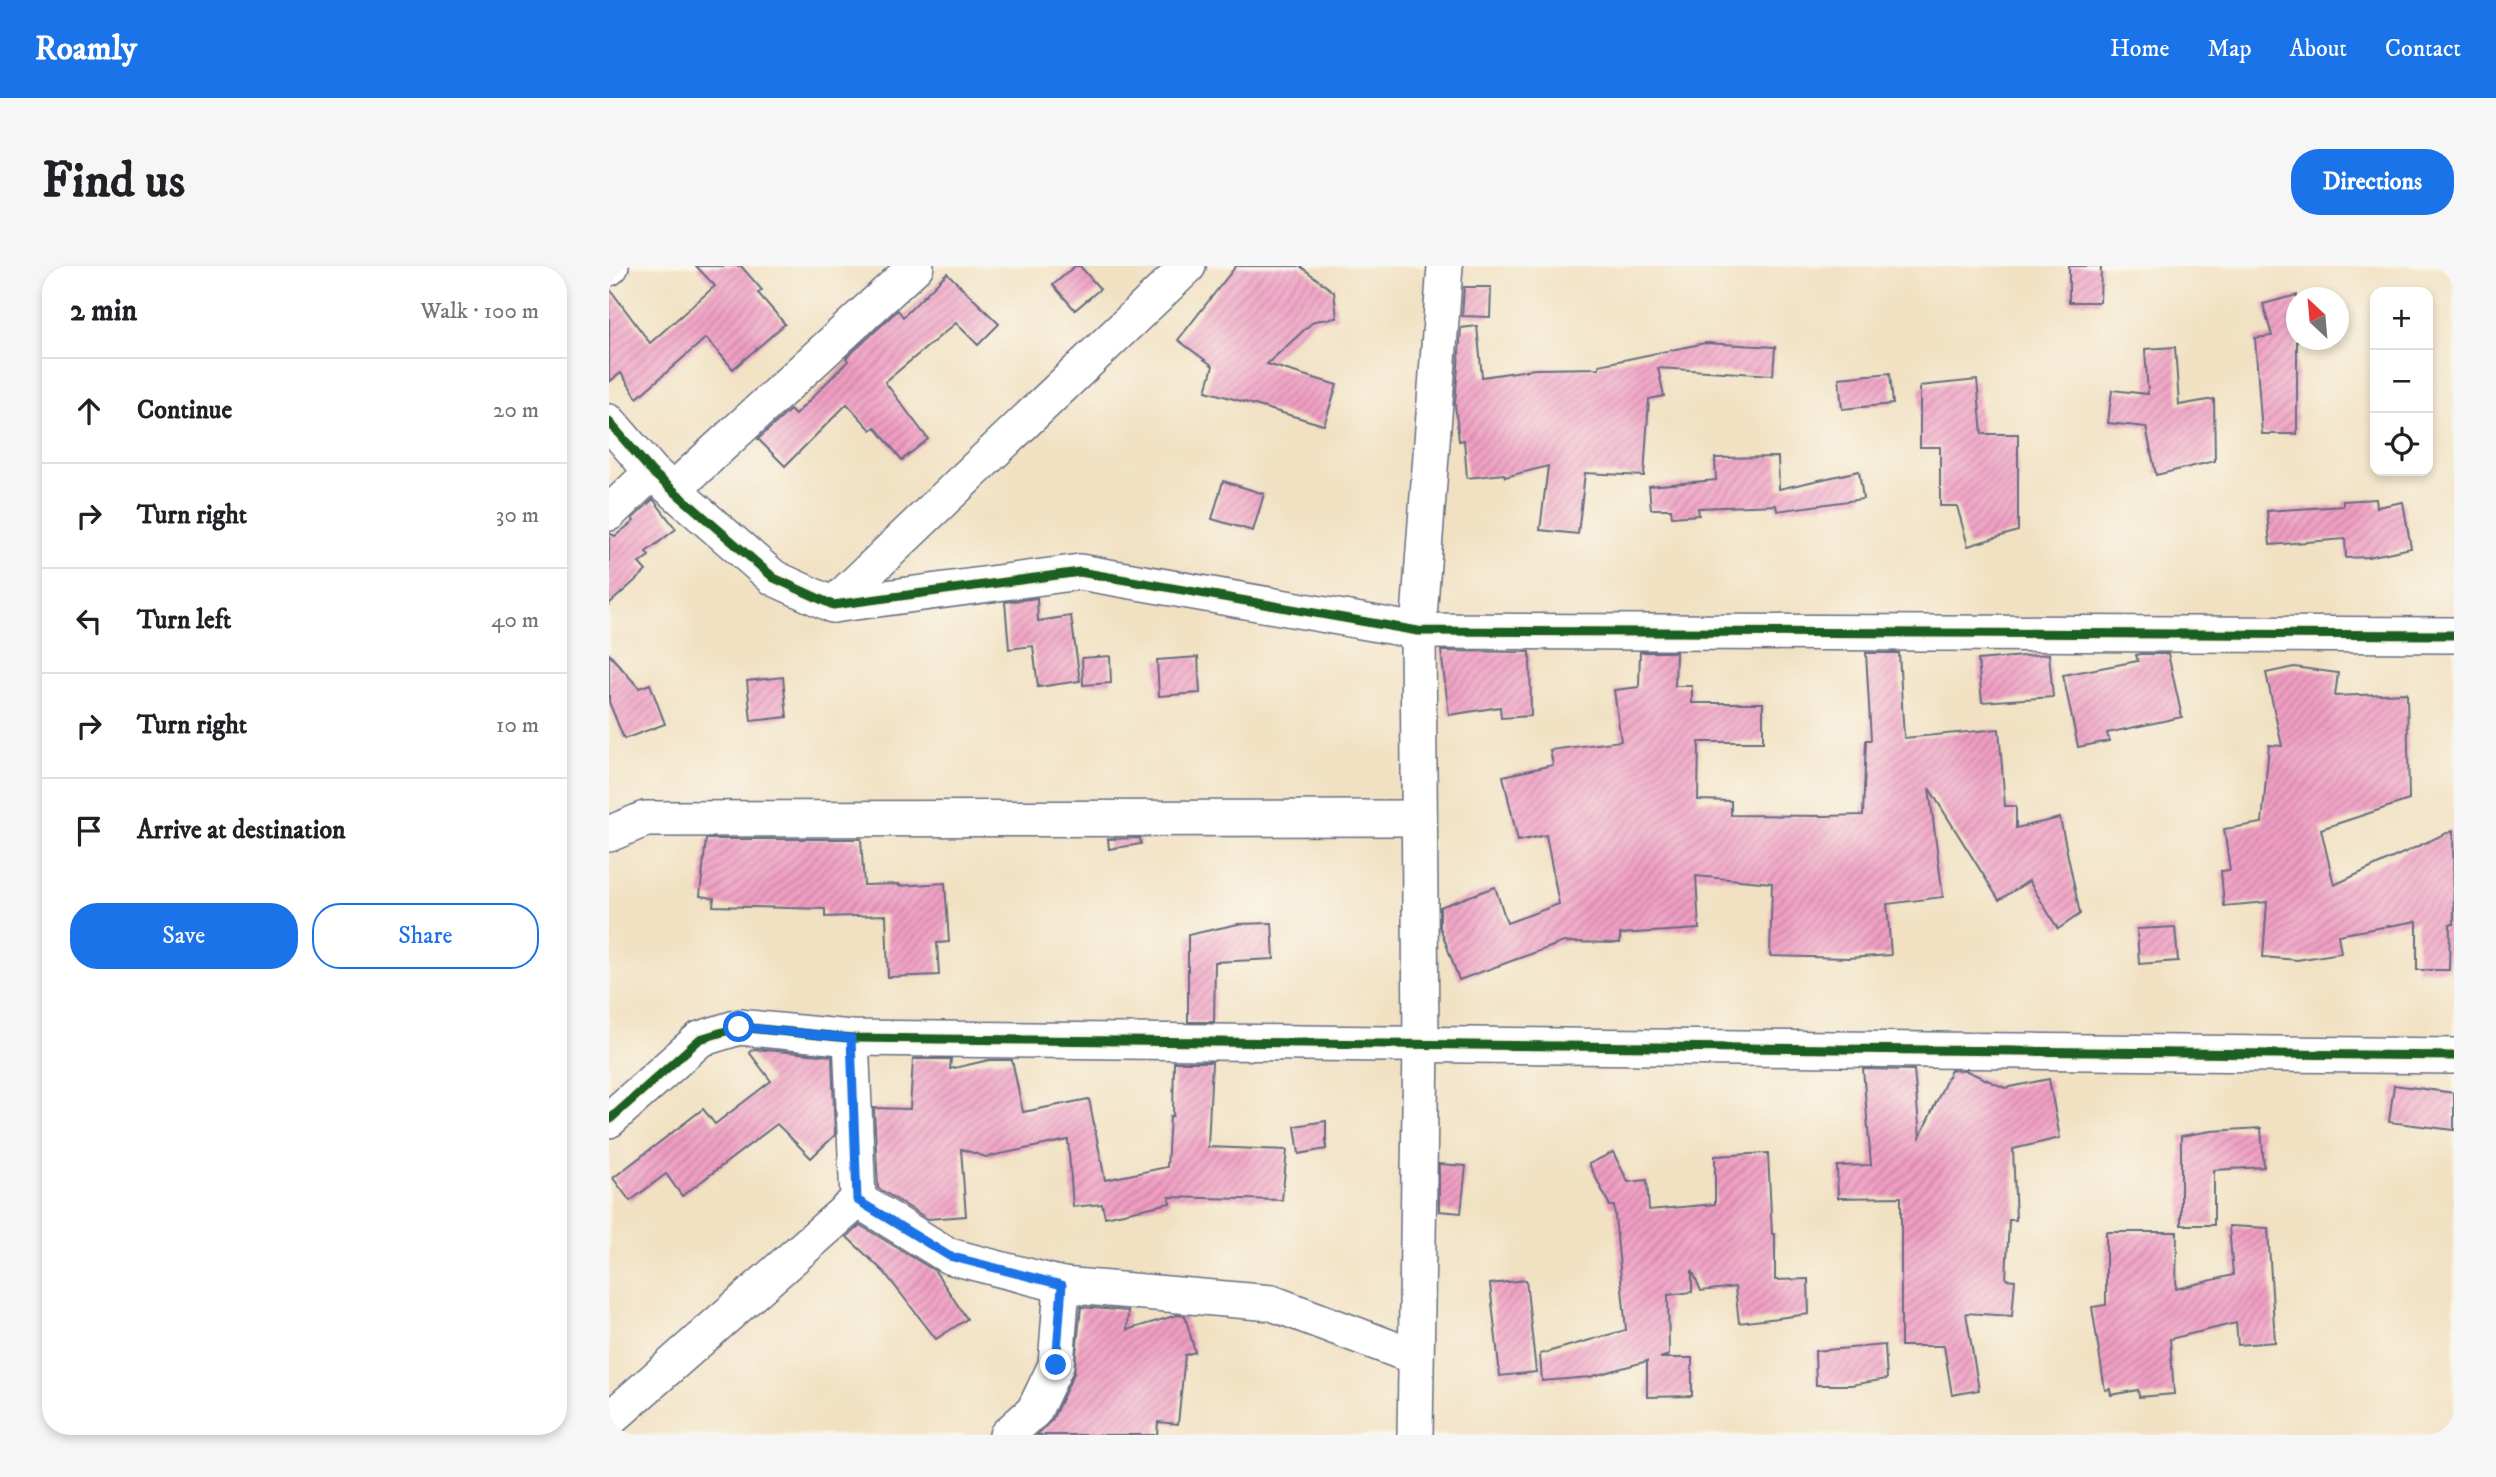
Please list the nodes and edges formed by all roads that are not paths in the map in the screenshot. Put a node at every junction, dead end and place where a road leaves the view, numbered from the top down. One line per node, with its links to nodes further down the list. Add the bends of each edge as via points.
1 (916, 266): 5 (street)
2 (1188, 266): 7 (street)
3 (1445, 266): 8 (street)
4 (609, 422): 5 (street)
5 (663, 481): 6 (street); 7 (street, via 774,578)
6 (609, 513)
7 (834, 605): 8 (street, via 1080,572)
8 (1418, 631): 9 (street); 10 (street)
9 (2454, 635)
10 (1419, 818): 11 (street, via 645,820); 13 (street)
11 (609, 834)
12 (851, 1038): 13 (street); 15 (street, via 739,1027 699,1038); 16 (street)
13 (1421, 1045): 14 (street); 18 (street)
14 (2454, 1056)
15 (609, 1120)
16 (857, 1200): 17 (street, via 949,1256); 19 (street)
17 (1062, 1285): 18 (street, via 1272,1303); 20 (street, via 1056,1365 1034,1411)
18 (1415, 1357): 21 (street)
19 (609, 1420)
20 (1007, 1435)
21 (1415, 1435)

